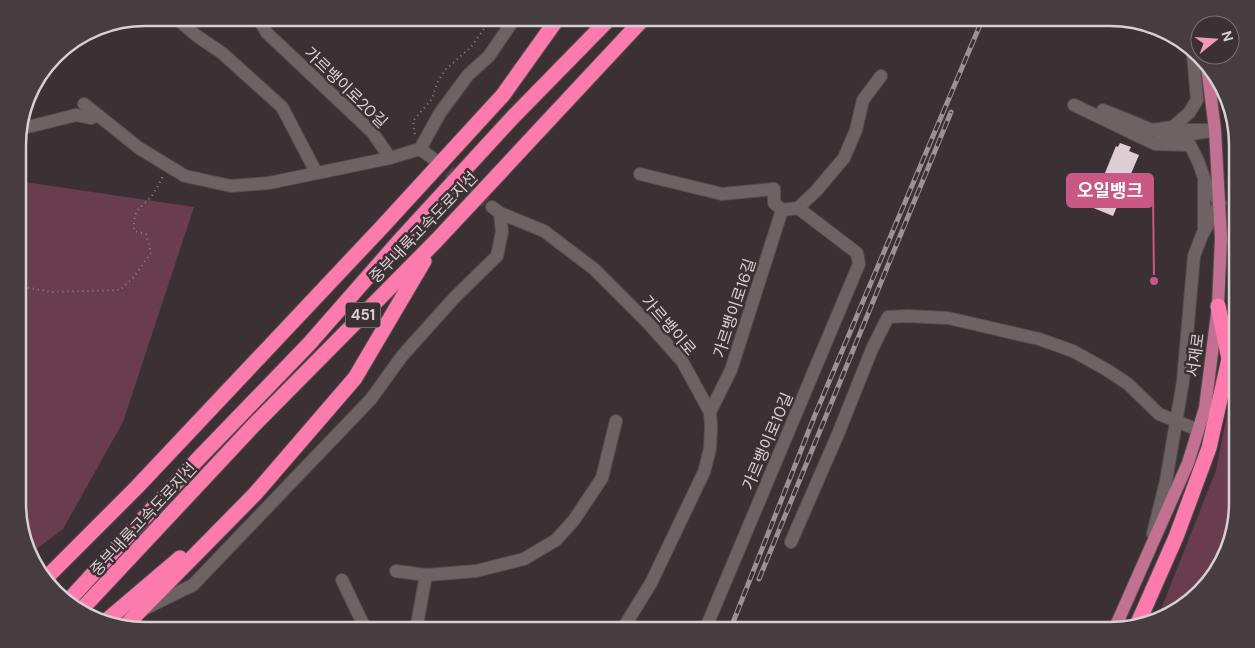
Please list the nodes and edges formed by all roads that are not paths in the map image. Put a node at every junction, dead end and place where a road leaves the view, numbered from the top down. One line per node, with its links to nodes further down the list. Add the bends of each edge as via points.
1 (185, 26): 19 (street, via 222,53 282,107)
2 (262, 26): 17 (street, 가르뱅이로20길, via 373,133)
3 (510, 26): 16 (street, via 489,56 468,75)
4 (552, 26): 38 (highway, via 503,94 382,227)
5 (602, 26): 41 (highway, 중부내륙고속도로지선 / 451, via 513,117 309,344)
6 (637, 26): 26 (highway, 중부내륙고속도로지선 / 451)
7 (1194, 65): 15 (street, via 1197,100 1189,113 1173,127)
8 (881, 76): 23 (street, via 863,100 856,130 844,158)
9 (1209, 78): 14 (main road, 서재로)
10 (1075, 102): 15 (street)
11 (84, 104): 12 (street)
12 (98, 115): 13 (street, via 91,118 76,115); 19 (street, via 139,148 185,176 231,186 268,183)
13 (28, 126)
14 (1215, 130): 15 (street); 22 (main road, 서재로)
15 (1150, 136): 21 (street, via 1155,144 1190,145)
16 (418, 143): 17 (street); 18 (street)
17 (390, 158): 19 (street)
18 (435, 160)
19 (316, 172)
20 (640, 174): 24 (street, via 722,194 774,189 774,204)
21 (1204, 175): 22 (street, via 1207,186); 25 (street)
22 (1220, 203): 25 (street); 27 (main road, 서재로)
23 (798, 208): 24 (street); 47 (street, 가르뱅이로10길, via 857,253 859,264)
24 (782, 210): 30 (street, 가르뱅이로16길, via 731,370)
25 (1204, 231): 32 (street, via 1194,256)
26 (436, 240): 34 (highway, via 355,378); 42 (highway, 중부내륙고속도로지선 / 451, via 253,426)
27 (1218, 306): 29 (highway); 33 (main road, 서재로, via 1205,408)
28 (1229, 359): 45 (highway, via 1209,448 1176,537)
29 (1229, 359)
30 (710, 412): 43 (street, 가르뱅이로, via 682,360 594,269 544,231 496,210 502,232 497,256 402,356 370,399 193,586); 51 (street, 가르뱅이로, via 710,448 704,472 651,583)
31 (616, 421): 39 (street, via 602,478 574,520 556,540 524,559 476,571)
32 (1176, 422): 33 (street); 35 (street, via 1159,414 1128,384 1073,351 1039,339 948,318 888,318); 36 (street, via 1166,481)
33 (1198, 430): 36 (main road, 서재로, via 1188,463)
34 (254, 494): 43 (highway); 44 (highway)
35 (791, 542)
36 (1149, 548): 48 (main road, 서재로)
37 (396, 571): 39 (street)
38 (50, 574)
39 (426, 575): 50 (street)
40 (342, 580): 49 (street)
41 (72, 596)
42 (85, 605)
43 (142, 610): 46 (highway)
44 (111, 617)
45 (1141, 617)
46 (130, 621)
47 (709, 621)
48 (1118, 621)
49 (362, 622)
50 (418, 622)
51 (627, 622)

